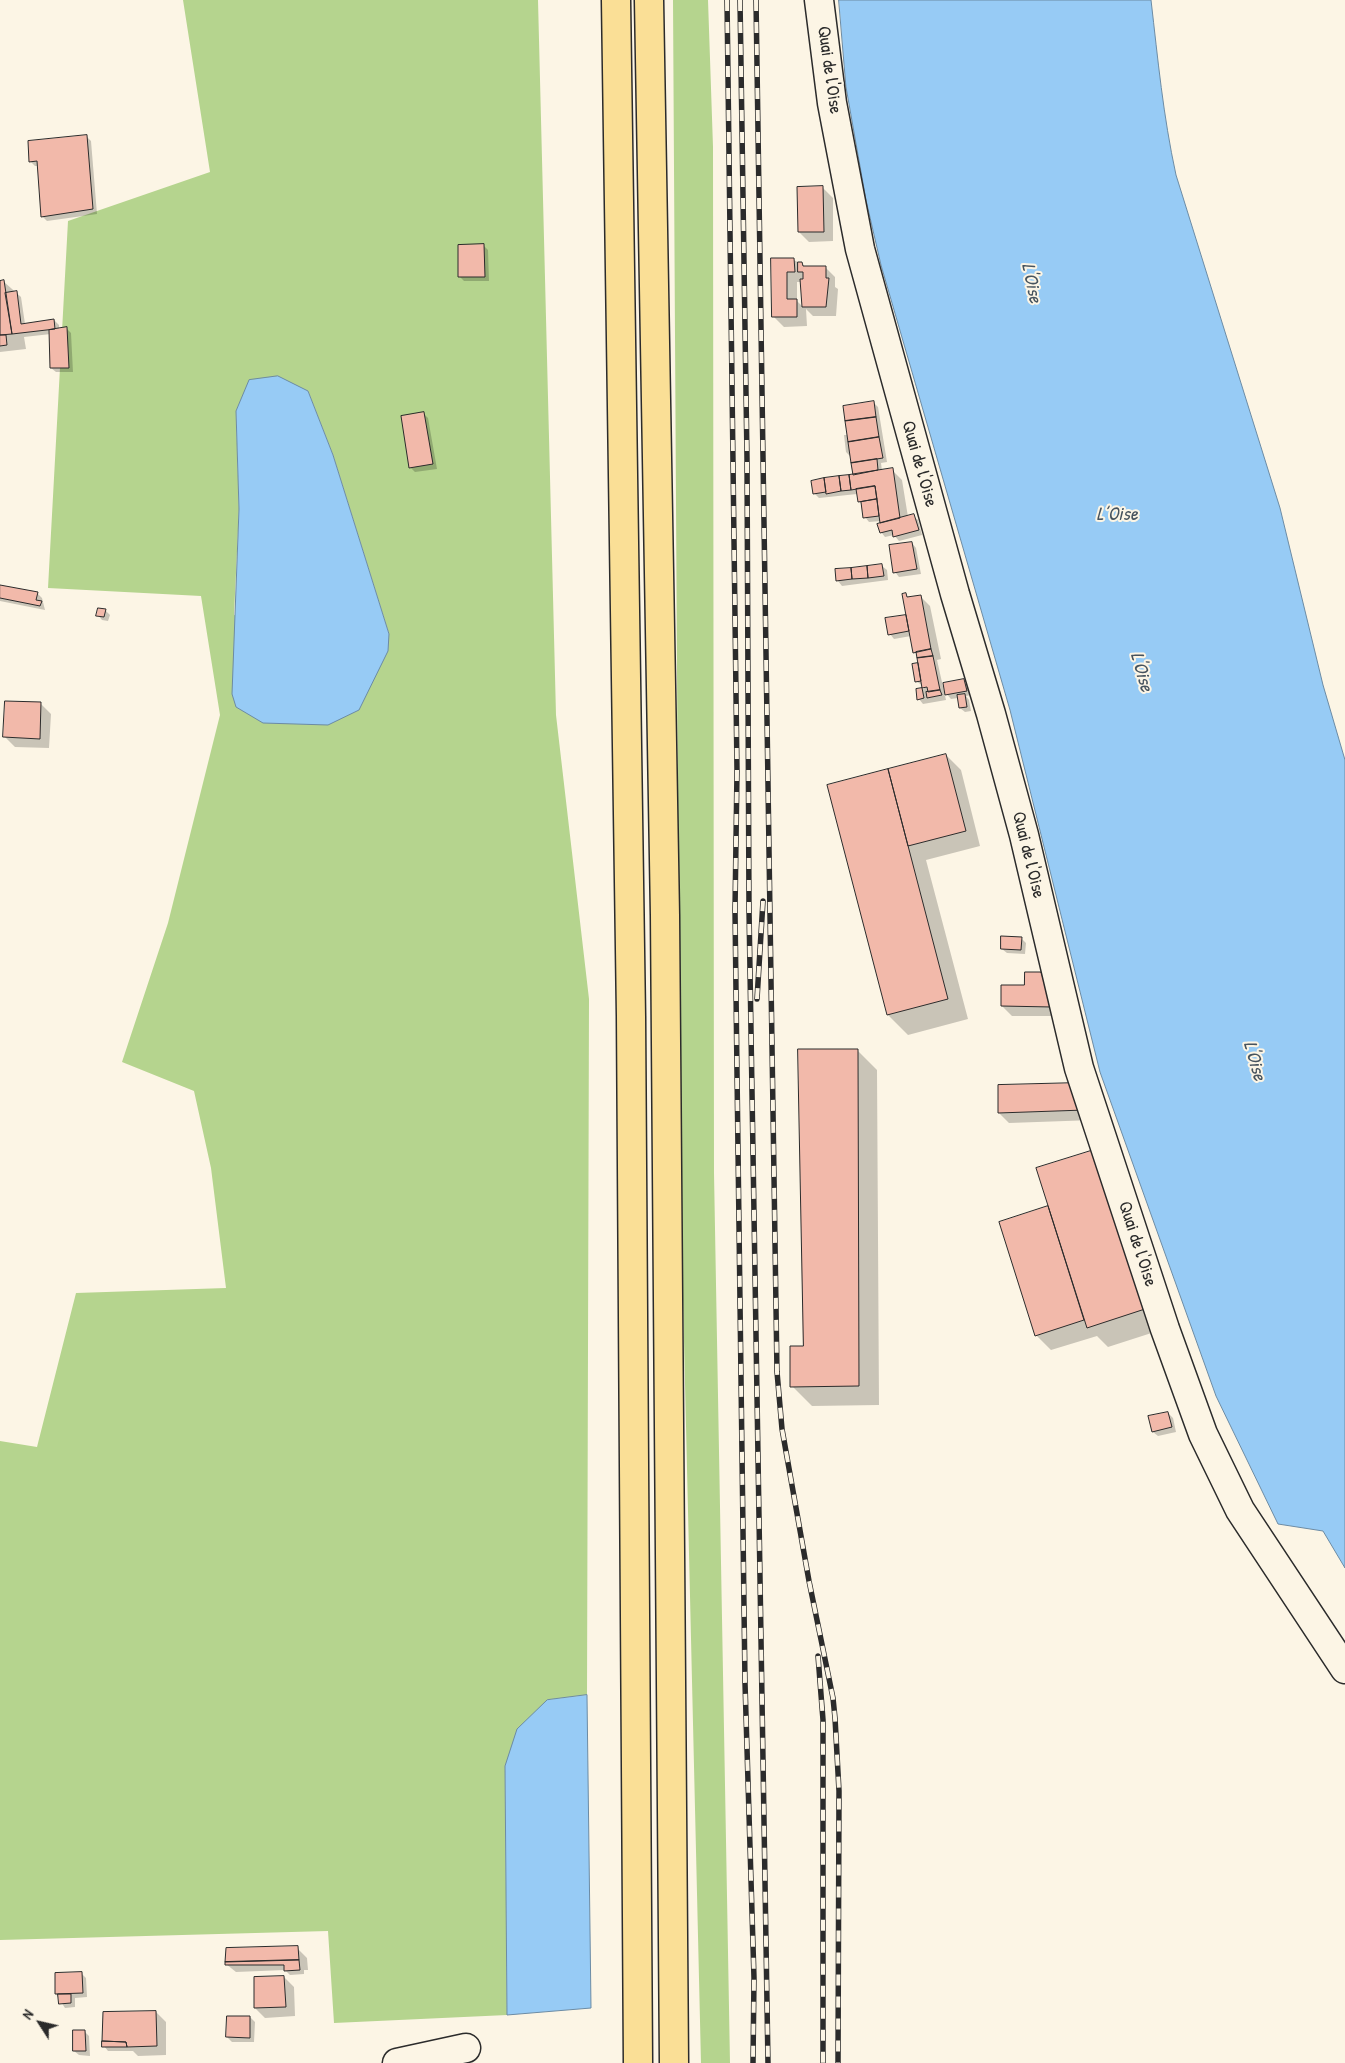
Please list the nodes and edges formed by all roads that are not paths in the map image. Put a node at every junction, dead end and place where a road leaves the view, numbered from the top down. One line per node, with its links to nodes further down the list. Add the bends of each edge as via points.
1 (616, 0): 7 (highway, via 631,1016)
2 (649, 0): 8 (highway, via 665,925)
3 (820, 0): 4 (street, Quai de l'Oise, via 832,103 860,249 1024,835 1079,1068 1203,1434 1240,1510)
4 (1345, 1669)
5 (466, 2048): 6 (street)
6 (397, 2063)
7 (638, 2063)
8 (674, 2063)

